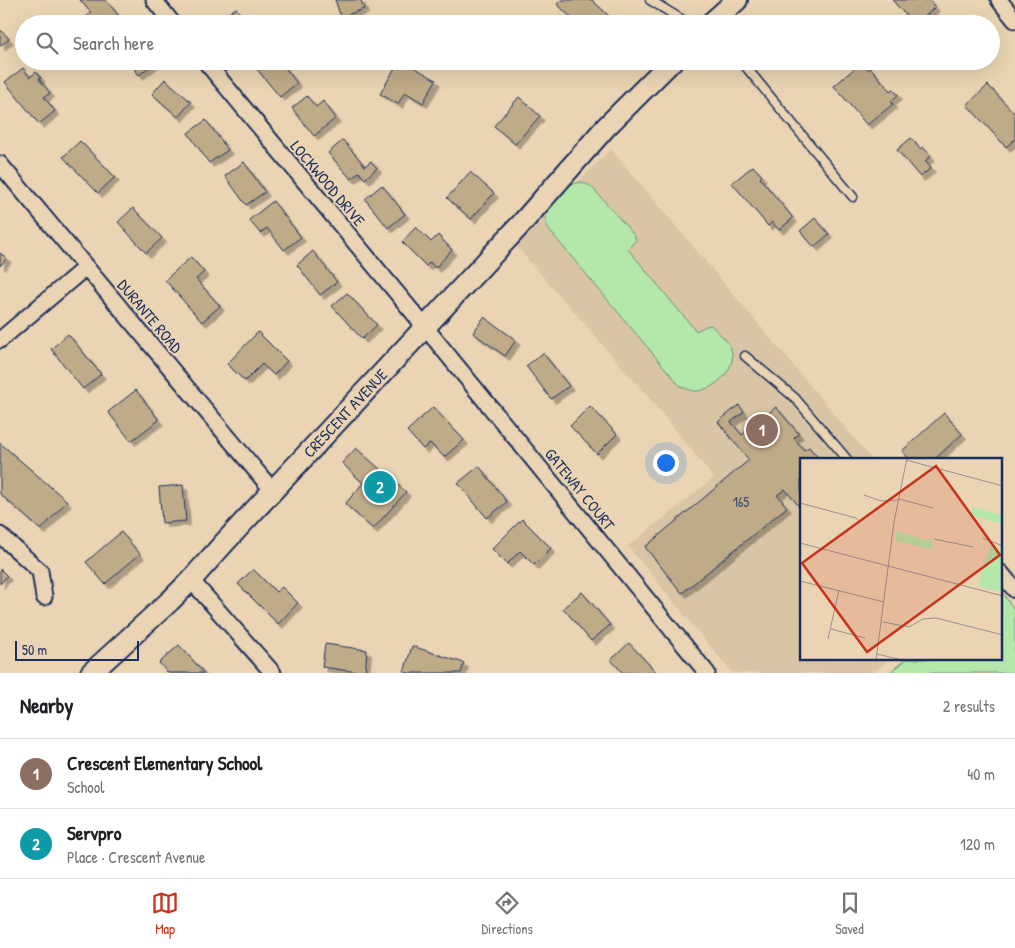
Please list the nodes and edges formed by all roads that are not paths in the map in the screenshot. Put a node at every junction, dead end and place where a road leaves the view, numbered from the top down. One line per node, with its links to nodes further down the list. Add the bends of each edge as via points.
1 (154, 0): 5 (street)
2 (650, 0): 6 (lane)
3 (737, 0): 7 (main road)
4 (998, 0): 8 (street)
5 (166, 15)
6 (674, 15)
7 (720, 15)
8 (1015, 20)
9 (211, 70): 15 (street, LOCKWOOD DRIVE)
10 (663, 70): 15 (main road, CRESCENT AVENUE, via 590,145)
11 (749, 70): 13 (lane)
12 (0, 164): 14 (street, DURANTE ROAD)
13 (853, 197)
14 (86, 266): 16 (street); 19 (street, DURANTE ROAD)
15 (425, 327): 19 (main road, CRESCENT AVENUE); 27 (street, GATEWAY COURT)
16 (0, 340)
17 (745, 356): 18 (lane, via 795,398)
18 (846, 458)
19 (272, 491): 22 (main road, CRESCENT AVENUE)
20 (0, 535): 24 (street, via 40,571)
21 (1002, 574): 23 (street)
22 (191, 580): 25 (main road, CRESCENT AVENUE); 26 (street)
23 (1015, 590)
24 (44, 598)
25 (91, 673)
26 (273, 673)
27 (707, 673)

